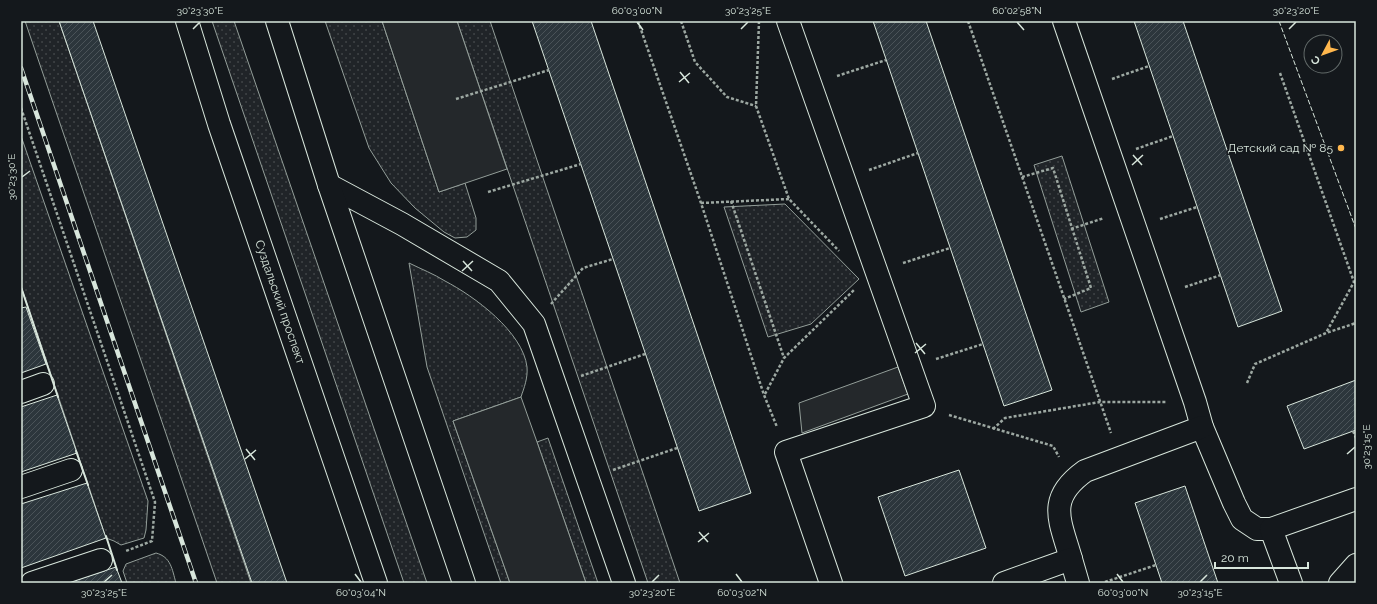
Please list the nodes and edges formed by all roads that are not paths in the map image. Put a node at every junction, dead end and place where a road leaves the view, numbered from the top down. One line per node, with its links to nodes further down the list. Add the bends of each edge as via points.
1 (187, 21): 17 (main road, Суздальский проспект)
2 (277, 21): 5 (main road)
3 (788, 21): 20 (main road, via 924,406 786,452)
4 (1064, 21): 8 (main road)
5 (328, 185): 18 (main road); 19 (main road, via 402,224 499,281 534,324)
6 (43, 384): 7 (main road)
7 (21, 392)
8 (1202, 427): 12 (main road, via 1242,518 1257,529); 13 (main road, via 1085,471 1073,480 1059,502 1060,519)
9 (70, 470): 10 (main road)
10 (21, 487)
11 (1356, 499): 12 (main road)
12 (1271, 529): 23 (main road)
13 (1071, 559): 21 (main road); 22 (main road)
14 (101, 560): 16 (main road)
15 (1356, 565): 24 (main road)
16 (32, 583)
17 (376, 583)
18 (464, 583)
19 (624, 583)
20 (831, 583)
21 (1004, 583)
22 (1078, 583)
23 (1292, 583)
24 (1340, 583)

